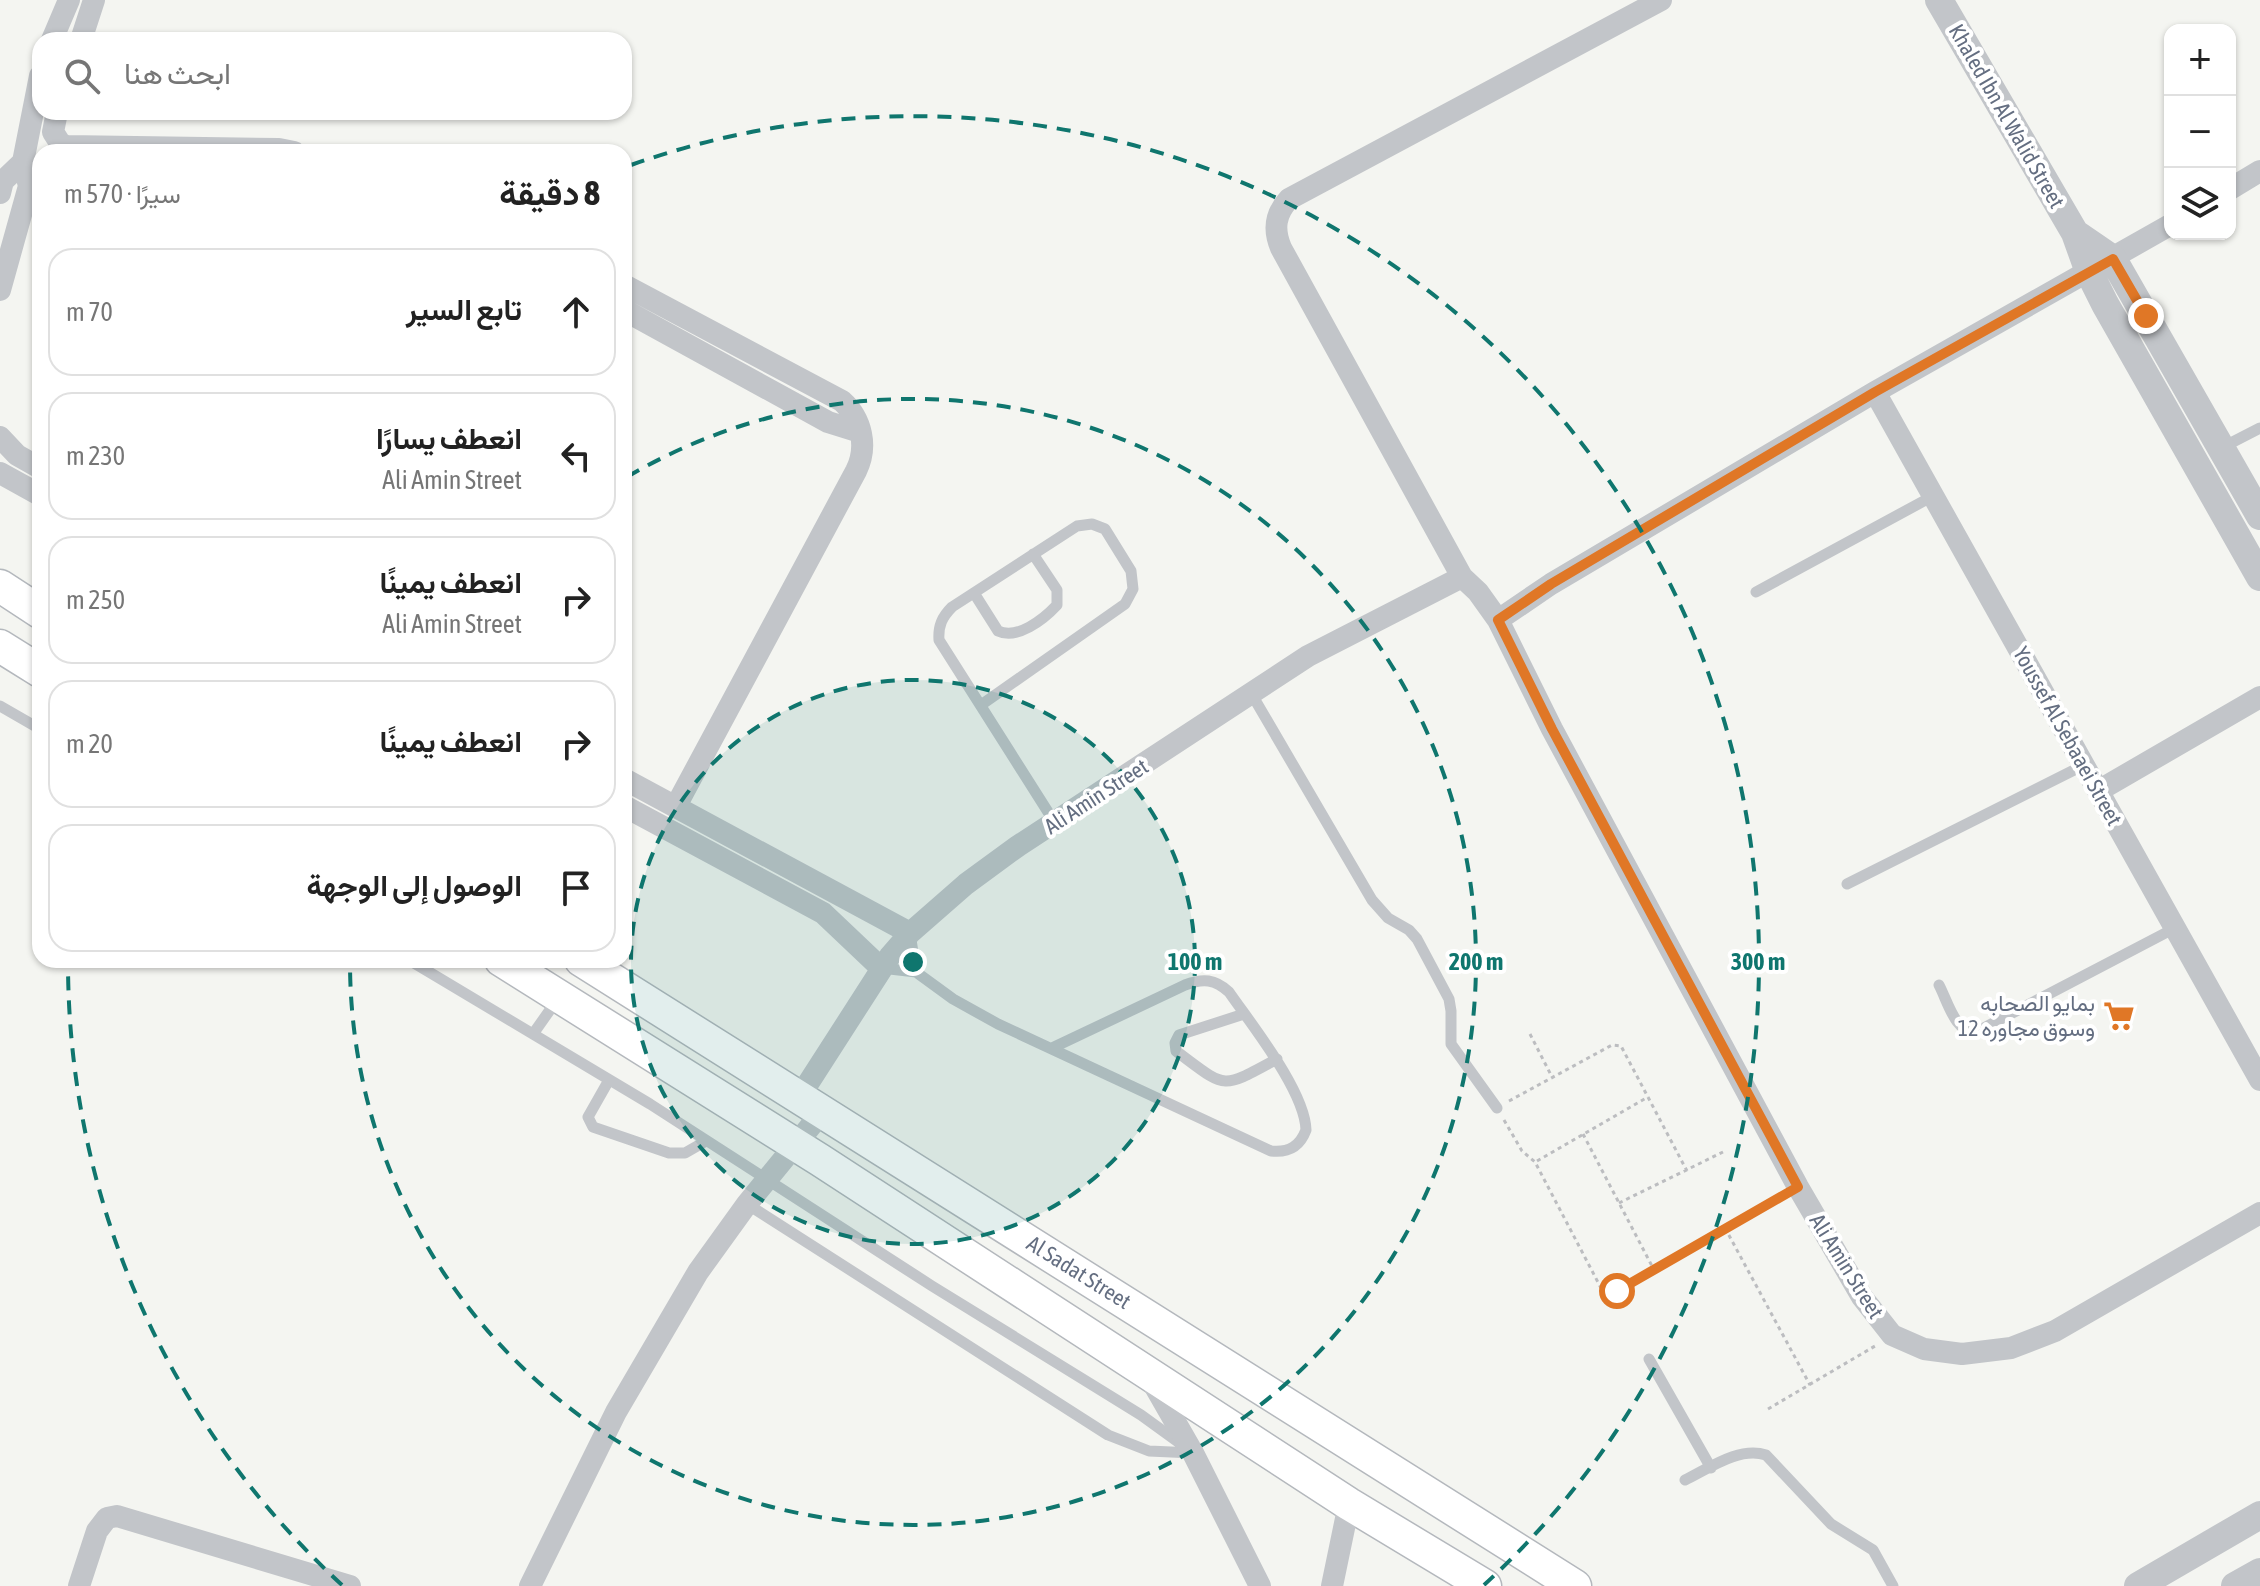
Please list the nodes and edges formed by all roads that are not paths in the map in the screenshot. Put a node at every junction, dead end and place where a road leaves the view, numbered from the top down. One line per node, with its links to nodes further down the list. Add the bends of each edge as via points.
1 (69, 0): 5 (street)
2 (94, 0): 6 (street)
3 (1661, 0): 33 (street, Ali Amin Street, via 1289,199 1277,217 1281,248)
4 (1939, 0): 18 (street, Khaled Ibn Al Walid Street, via 2075,233)
5 (55, 32)
6 (84, 32)
7 (32, 116): 10 (street)
8 (55, 120): 9 (street, via 53,132)
9 (62, 144)
10 (23, 162): 12 (street); 15 (street)
11 (2260, 171): 13 (street)
12 (32, 180)
13 (2236, 185)
14 (32, 186): 15 (street)
15 (2, 187)
16 (32, 195): 20 (street)
17 (2164, 229): 18 (street)
18 (2101, 266): 22 (street); 26 (street); 34 (street)
19 (632, 289): 24 (street, via 842,401)
20 (0, 290)
21 (632, 314): 24 (street, via 828,422)
22 (1875, 392): 30 (street, Youssef Al Sebaaei Street); 39 (street)
23 (2260, 428): 26 (lane)
24 (860, 432): 50 (street, via 863,447 856,471)
25 (0, 437): 27 (street)
26 (2222, 448): 31 (street)
27 (32, 463)
28 (0, 473): 29 (street)
29 (32, 491)
30 (1933, 496): 36 (lane); 47 (street, Youssef Al Sebaaei Street)
31 (2260, 516)
32 (1033, 554): 37 (lane); 37 (lane, via 1059,598 1040,619 1016,634 1004,634); 44 (lane, via 1077,526 1099,525 1131,571 1133,589 1125,604)
33 (1462, 577): 39 (street, Ali Amin Street); 42 (street, Ali Amin Street, via 1308,656)
34 (2260, 577)
35 (0, 586): 38 (main road)
36 (1756, 592)
37 (974, 593): 44 (lane, via 945,613 939,640)
38 (32, 607)
39 (1498, 620): 77 (street, Ali Amin Street, via 1798,1187 1862,1297 1892,1335 1924,1349 1962,1354 2011,1348 2055,1331)
40 (0, 646): 41 (main road)
41 (32, 666)
42 (1251, 693): 52 (street, Ali Amin Street); 72 (lane, via 1372,900 1417,939 1449,999 1451,1044)
43 (2260, 697): 49 (street)
44 (981, 705): 52 (lane)
45 (0, 706): 46 (lane)
46 (32, 724)
47 (2084, 765): 49 (street, Youssef Al Sebaaei Street); 53 (lane)
48 (632, 783): 50 (street)
49 (2098, 791): 54 (street, Youssef Al Sebaaei Street)
50 (676, 806): 55 (street)
51 (632, 810): 59 (street, via 823,913)
52 (1055, 823): 55 (street, Ali Amin Street, via 966,884)
53 (1847, 884)
54 (2175, 928): 61 (lane, via 1976,1032 1961,1028); 69 (street, Youssef Al Sebaaei Street)
55 (910, 933): 59 (street, Ali Amin Street); 60 (lane)
56 (422, 968): 64 (lane)
57 (514, 968): 62 (main road, Al Sadat Street)
58 (594, 968): 67 (main road, Al Sadat Street)
59 (881, 968): 60 (lane); 70 (street, Ali Amin Street)
60 (916, 972): 65 (lane, via 953,999)
61 (1939, 985)
62 (559, 996): 64 (lane); 71 (main road, Al Sadat Street)
63 (1244, 1014): 65 (lane, via 1220,984 1195,981); 66 (lane); 66 (lane, via 1179,1035 1176,1051 1222,1082 1239,1080)
64 (533, 1034): 68 (lane)
65 (1052, 1048): 66 (lane, via 1280,1152 1297,1145 1306,1130 1303,1112)
66 (1277, 1059)
67 (757, 1070): 70 (main road, Al Sadat Street); 71 (main road)
68 (609, 1080): 73 (lane); 73 (lane, via 588,1117 593,1127 677,1154)
69 (2260, 1080)
70 (811, 1103): 74 (street, Ali Amin Street); 92 (main road, Al Sadat Street)
71 (734, 1105): 74 (main road, Al Sadat Street)
72 (1497, 1108)
73 (706, 1141): 75 (lane)
74 (796, 1145): 75 (street, Ali Amin Street); 79 (main road, Al Sadat Street)
75 (766, 1180): 76 (street, Ali Amin Street); 80 (lane, via 1141,1415)
76 (747, 1204): 80 (lane, via 1108,1435 1149,1451); 88 (street, Ali Amin Street, via 698,1272 616,1412)
77 (2260, 1213)
78 (1649, 1359): 81 (lane)
79 (1146, 1370): 80 (street); 83 (main road, Al Sadat Street)
80 (1193, 1453): 89 (street)
81 (1711, 1468): 82 (lane); 93 (lane, via 1740,1454 1766,1455 1831,1524 1873,1550)
82 (1685, 1480)
83 (1349, 1504): 90 (street); 91 (main road, Al Sadat Street)
84 (2260, 1515): 94 (street)
85 (2260, 1572): 95 (street)
86 (79, 1586): 87 (street, via 97,1531 107,1518 117,1516)
87 (350, 1586)
88 (530, 1586)
89 (1260, 1586)
90 (1332, 1586)
91 (1485, 1586)
92 (1575, 1586)
93 (1893, 1586)
94 (2138, 1586)
95 (2235, 1586)

